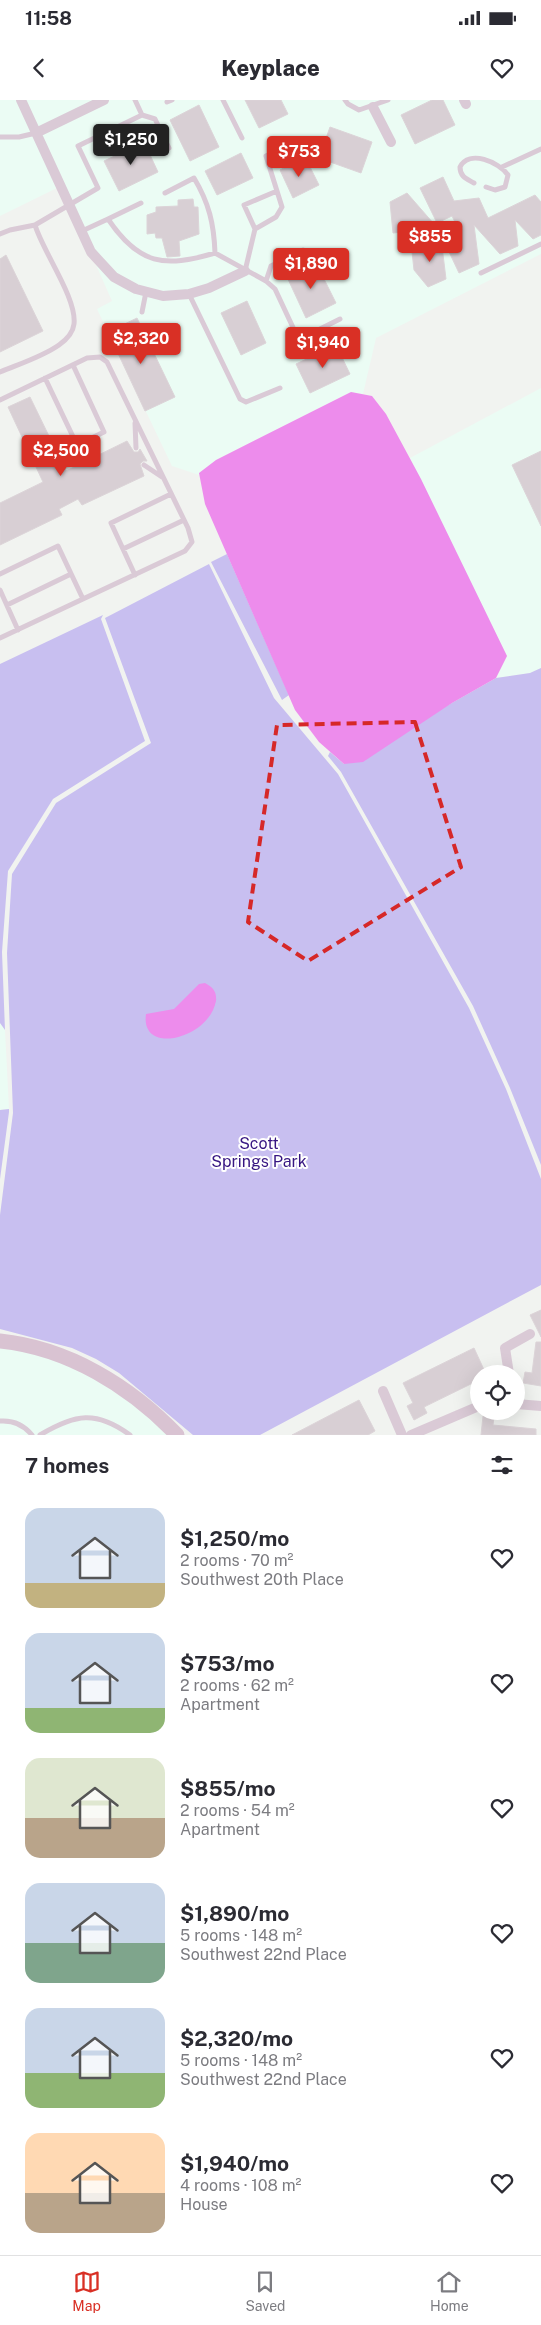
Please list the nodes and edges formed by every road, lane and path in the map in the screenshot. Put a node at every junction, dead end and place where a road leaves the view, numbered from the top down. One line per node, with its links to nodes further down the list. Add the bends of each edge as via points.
1 (21, 100): 9 (street)
2 (135, 100): 8 (lane)
3 (223, 100): 11 (lane)
4 (345, 100): 7 (lane, via 359,110)
5 (388, 100): 7 (lane)
6 (100, 101): 9 (street)
7 (373, 106): 13 (street)
8 (142, 115): 14 (lane, via 155,120); 21 (lane, via 78,146 98,188)
9 (38, 132): 10 (lane); 21 (street)
10 (0, 137)
11 (242, 138)
12 (292, 142): 19 (lane, via 266,156)
13 (391, 142)
14 (169, 148)
15 (541, 149): 16 (lane)
16 (502, 167): 17 (lane, via 475,158 466,160 460,172); 18 (lane, via 508,175 505,187 495,190)
17 (474, 183)
18 (486, 187)
19 (277, 190): 25 (lane, via 282,207 276,217); 25 (lane, via 244,205)
20 (165, 193): 30 (lane, via 194,178 213,220)
21 (69, 203): 24 (lane); 26 (street)
22 (141, 203): 23 (lane)
23 (108, 219): 26 (lane); 30 (lane, via 132,248 150,259 171,262)
24 (35, 225): 27 (lane); 39 (lane, via 69,301 74,324 70,336 59,346)
25 (255, 229): 31 (lane)
26 (82, 230): 34 (street, via 91,252 114,277)
27 (0, 234)
28 (541, 244): 32 (lane)
29 (303, 250): 33 (lane, via 272,266)
30 (215, 253): 31 (lane)
31 (245, 271): 33 (lane); 35 (street)
32 (481, 274)
33 (266, 281): 37 (lane, via 275,289 297,336 306,336)
34 (146, 292): 35 (street, via 163,296); 36 (lane)
35 (189, 294): 41 (lane, via 240,399 246,402)
36 (142, 312)
37 (340, 319)
38 (73, 365): 40 (lane); 40 (lane, via 104,432 77,445); 43 (lane, via 87,358 100,357 107,362)
39 (0, 372)
40 (45, 378): 42 (lane)
41 (280, 388)
42 (0, 400)
43 (135, 420): 44 (lane); 46 (lane)
44 (136, 448)
45 (144, 465): 46 (lane)
46 (164, 478): 47 (lane)
47 (171, 494): 48 (lane); 49 (lane, via 111,523)
48 (184, 520): 49 (lane); 54 (lane, via 192,542 186,551)
49 (123, 549): 54 (lane)
50 (0, 568): 51 (lane)
51 (11, 569): 52 (lane); 53 (lane, via 58,546)
52 (0, 574)
53 (71, 574): 56 (lane); 57 (lane)
54 (136, 575): 56 (lane)
55 (0, 590): 57 (lane)
56 (83, 599): 58 (lane)
57 (7, 605): 58 (lane)
58 (18, 630): 59 (lane)
59 (0, 638)
60 (530, 1334): 62 (street, via 506,1348)
61 (0, 1341): 71 (street, via 63,1354 104,1376 158,1415)
62 (508, 1365)
63 (383, 1391): 72 (street)
64 (525, 1405): 65 (street)
65 (541, 1406)
66 (470, 1410): 73 (street)
67 (0, 1421): 68 (lane, via 24,1426)
68 (32, 1435)
69 (40, 1435): 70 (lane, via 78,1417 98,1417)
70 (130, 1435)
71 (176, 1435)
72 (402, 1435)
73 (411, 1435)

